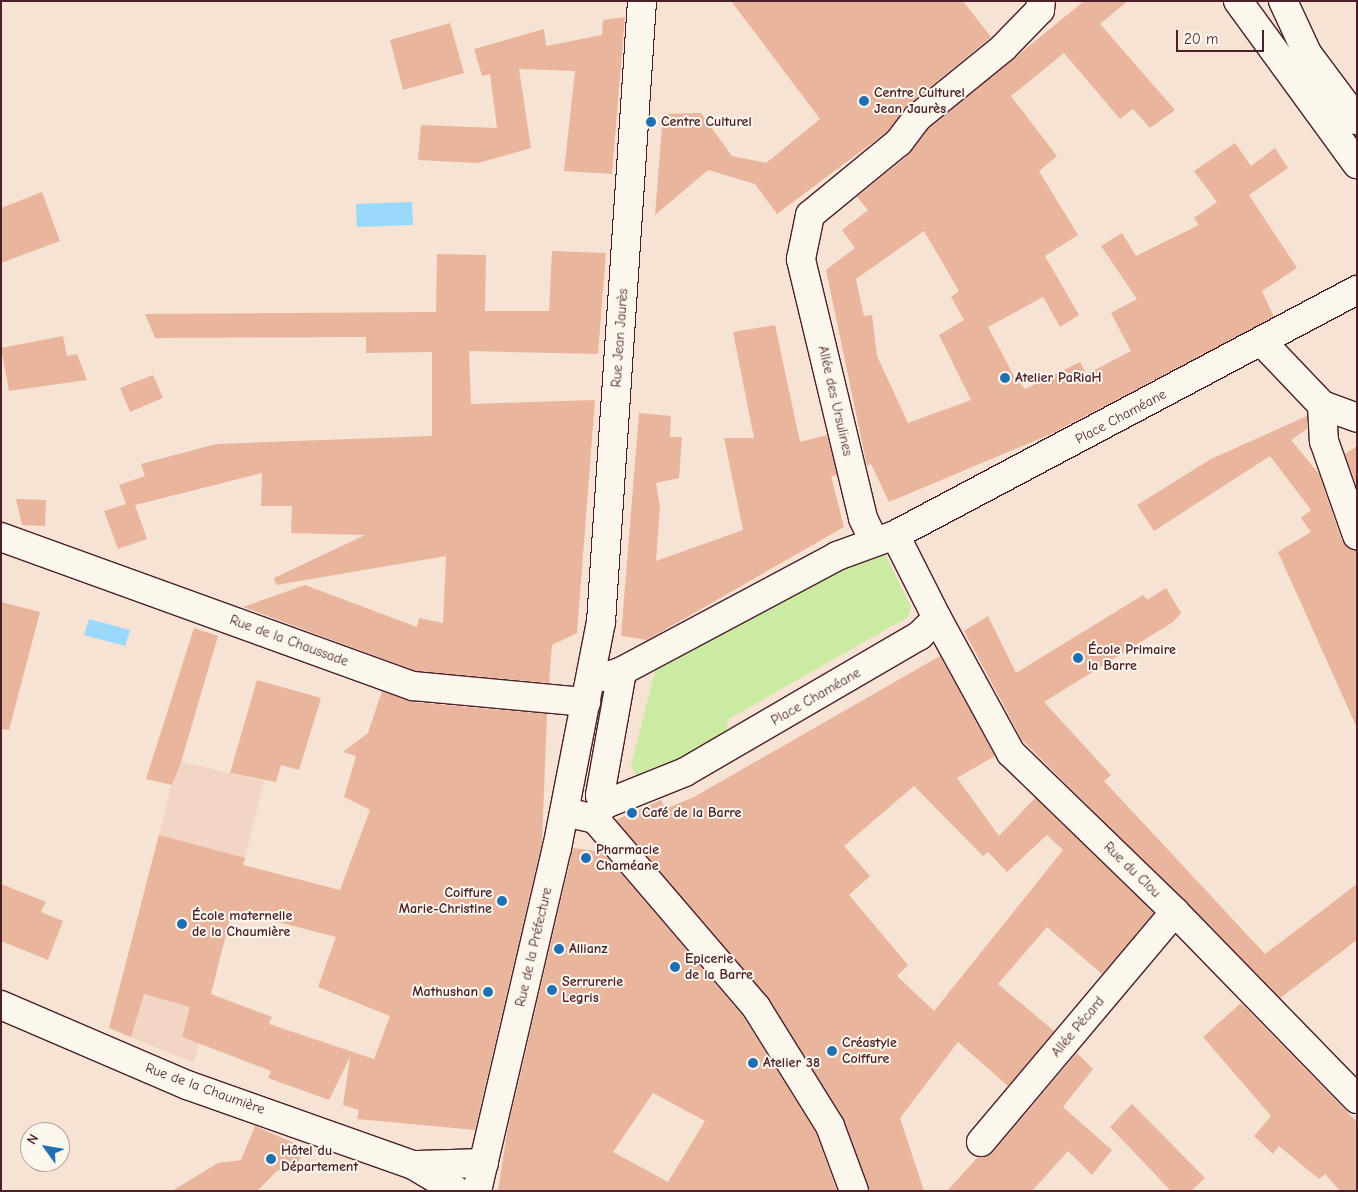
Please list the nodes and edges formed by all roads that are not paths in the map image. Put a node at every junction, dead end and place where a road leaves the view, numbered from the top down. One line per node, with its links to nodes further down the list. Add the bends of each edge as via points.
1 (642, 1): 16 (street, Rue Jean Jaurès, via 601,622)
2 (1041, 1): 13 (street, Allée des Ursulines, via 1040,10 1003,48 917,118 899,142 810,215 801,259 863,518)
3 (1238, 1): 6 (street)
4 (1283, 1): 5 (street, via 1307,53)
5 (1357, 120)
6 (1357, 164)
7 (1353, 295): 8 (street, Place Chaméane)
8 (1262, 343): 9 (street); 13 (street, Place Chaméane)
9 (1322, 405): 10 (street); 11 (street, via 1324,441)
10 (1357, 418)
11 (1357, 535)
12 (1, 538): 17 (street, Rue de la Chaussade, via 413,686)
13 (884, 538): 14 (street); 15 (street, Place Chaméane, via 837,556)
14 (938, 618): 19 (street, Place Chaméane, via 919,636 861,672 685,772); 20 (street, Rue du Clou, via 1011,753)
15 (622, 671): 16 (street, Place Chaméane, via 605,677); 19 (street)
16 (591, 675): 17 (street)
17 (586, 702): 18 (street, Rue de la Préfecture)
18 (564, 812): 19 (street); 24 (street, Rue de la Préfecture)
19 (599, 812): 28 (street, via 756,1007 830,1126)
20 (1175, 912): 22 (street, Rue du Clou); 23 (street, Allée Pécard)
21 (1, 1006): 25 (street, Rue de la Chaumière, via 187,1085)
22 (1357, 1099)
23 (981, 1142)
24 (484, 1163): 25 (street, Rue de la Chaumière); 27 (street, Rue de la Préfecture)
25 (413, 1165): 26 (street, Rue de la Chaumière)
26 (457, 1191)
27 (477, 1191)
28 (854, 1191)

